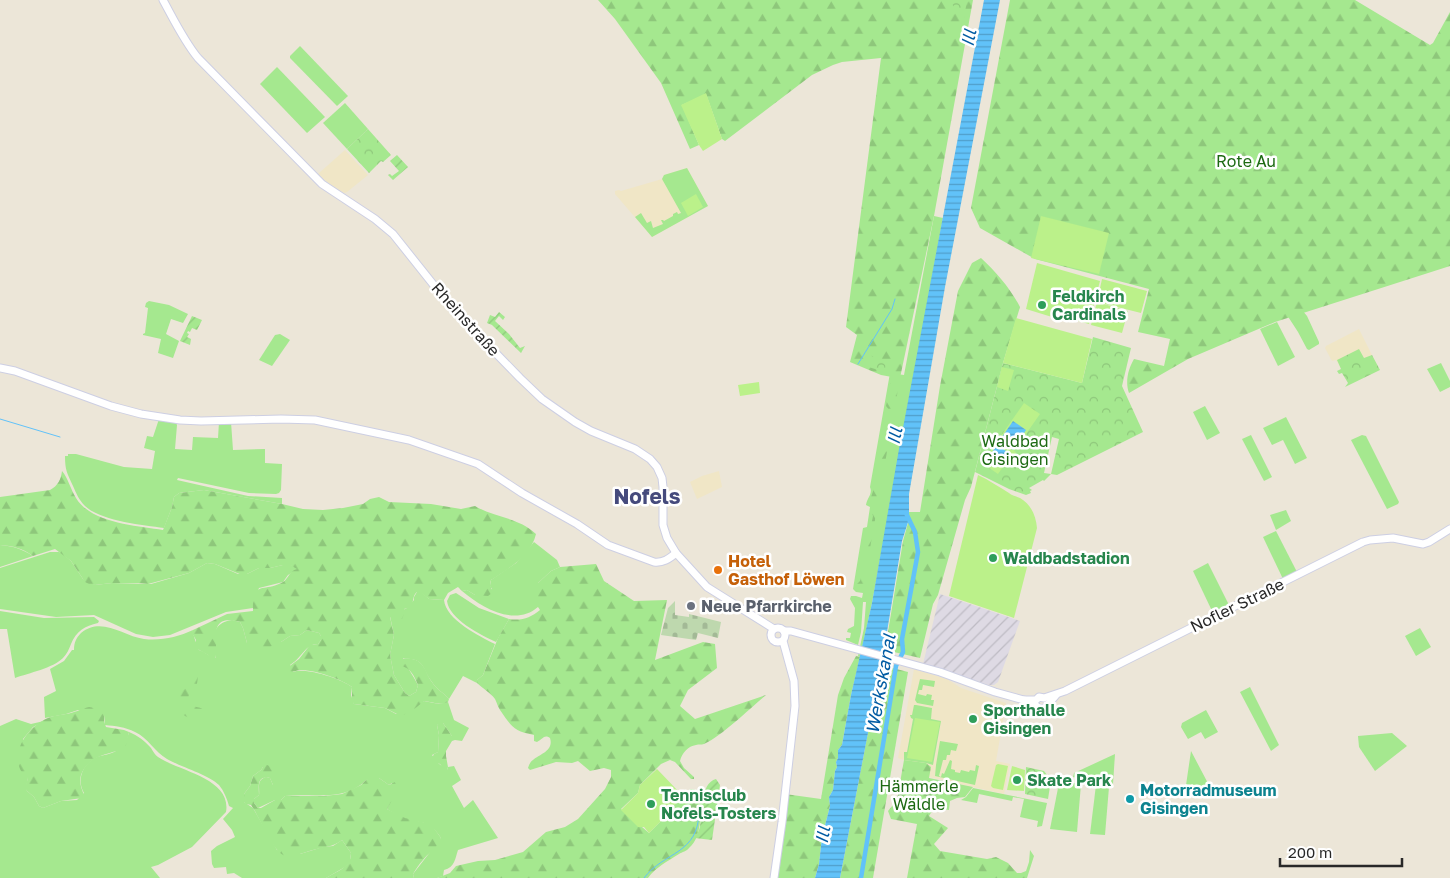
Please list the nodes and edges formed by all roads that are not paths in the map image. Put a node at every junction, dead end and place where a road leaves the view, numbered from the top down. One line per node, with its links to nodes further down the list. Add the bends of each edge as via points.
1 (163, 0): 4 (main road, Rheinstraße, via 198,58 322,184 394,234 452,308 527,384 570,419 635,449 655,464 662,478 664,532)
2 (0, 368): 4 (main road, via 141,414 201,421 298,419 399,437 478,464 618,549 658,563)
3 (1450, 529): 7 (main road, Nofler Straße, via 1423,544 1392,538 1363,542)
4 (676, 554): 5 (main road, Rheinstraße, via 707,587 761,620)
5 (772, 631): 6 (main road, via 778,628); 6 (main road, Rheinstraße, via 772,639)
6 (782, 638): 8 (main road, via 796,633); 9 (main road, Rheinstraße, via 794,681 795,706)
7 (1046, 701): 8 (main road, Nofler Straße, via 1039,697); 8 (main road, via 1045,708 1041,709 1037,708)
8 (1036, 702)
9 (774, 878)

